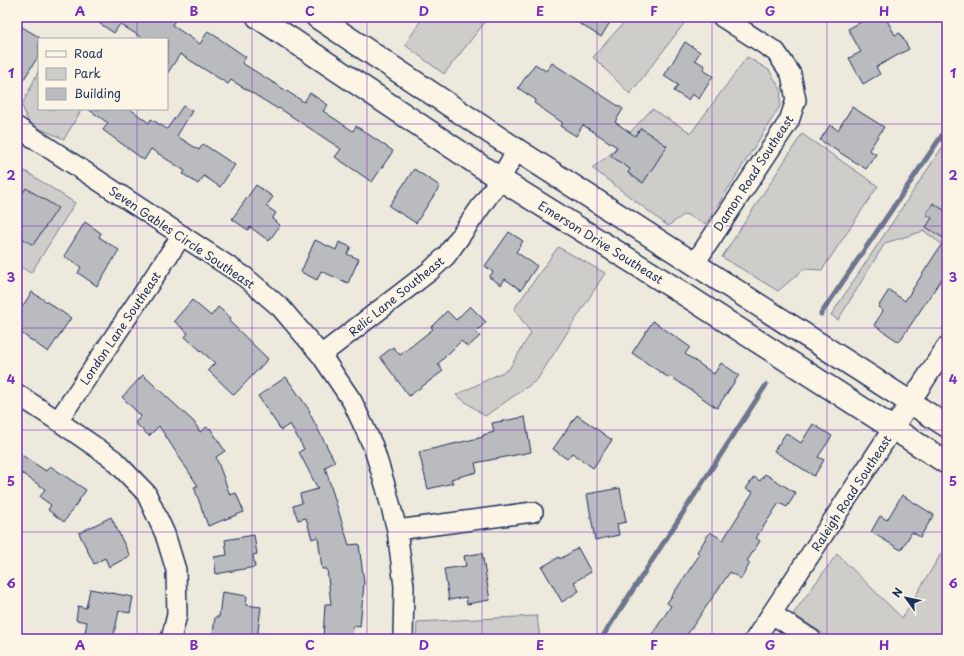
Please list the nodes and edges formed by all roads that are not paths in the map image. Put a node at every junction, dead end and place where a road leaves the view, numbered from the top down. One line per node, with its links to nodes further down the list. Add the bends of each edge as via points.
1 (258, 17): 6 (street, Emerson Drive Southeast)
2 (317, 17): 5 (street)
3 (722, 17): 8 (street, Damon Road Southeast, via 776,52 791,74 796,100 789,121)
4 (17, 127): 7 (street, Seven Gables Circle Southeast)
5 (517, 150): 6 (street, Relic Lane Southeast); 8 (street)
6 (500, 178): 10 (street, Relic Lane Southeast, via 446,256); 15 (street, Emerson Drive Southeast)
7 (182, 235): 10 (street, Seven Gables Circle Southeast, via 245,277 281,308); 13 (street, London Lane Southeast)
8 (695, 263): 12 (street)
9 (947, 346): 12 (street, Raleigh Road Southeast)
10 (321, 355): 18 (street, Seven Gables Circle Southeast, via 352,401 373,446)
11 (17, 394): 13 (street)
12 (910, 402): 14 (street); 15 (street, Raleigh Road Southeast)
13 (58, 421): 20 (street, via 113,459 146,494 165,534 176,570 177,615)
14 (947, 426)
15 (893, 428): 16 (street, Emerson Drive Southeast); 19 (street, Raleigh Road Southeast)
16 (947, 463)
17 (533, 512): 18 (street)
18 (397, 530): 21 (street, Seven Gables Circle Southeast, via 404,586)
19 (772, 614): 22 (street, Raleigh Road Southeast); 23 (street)
20 (171, 639)
21 (403, 639)
22 (756, 639)
23 (811, 639)

